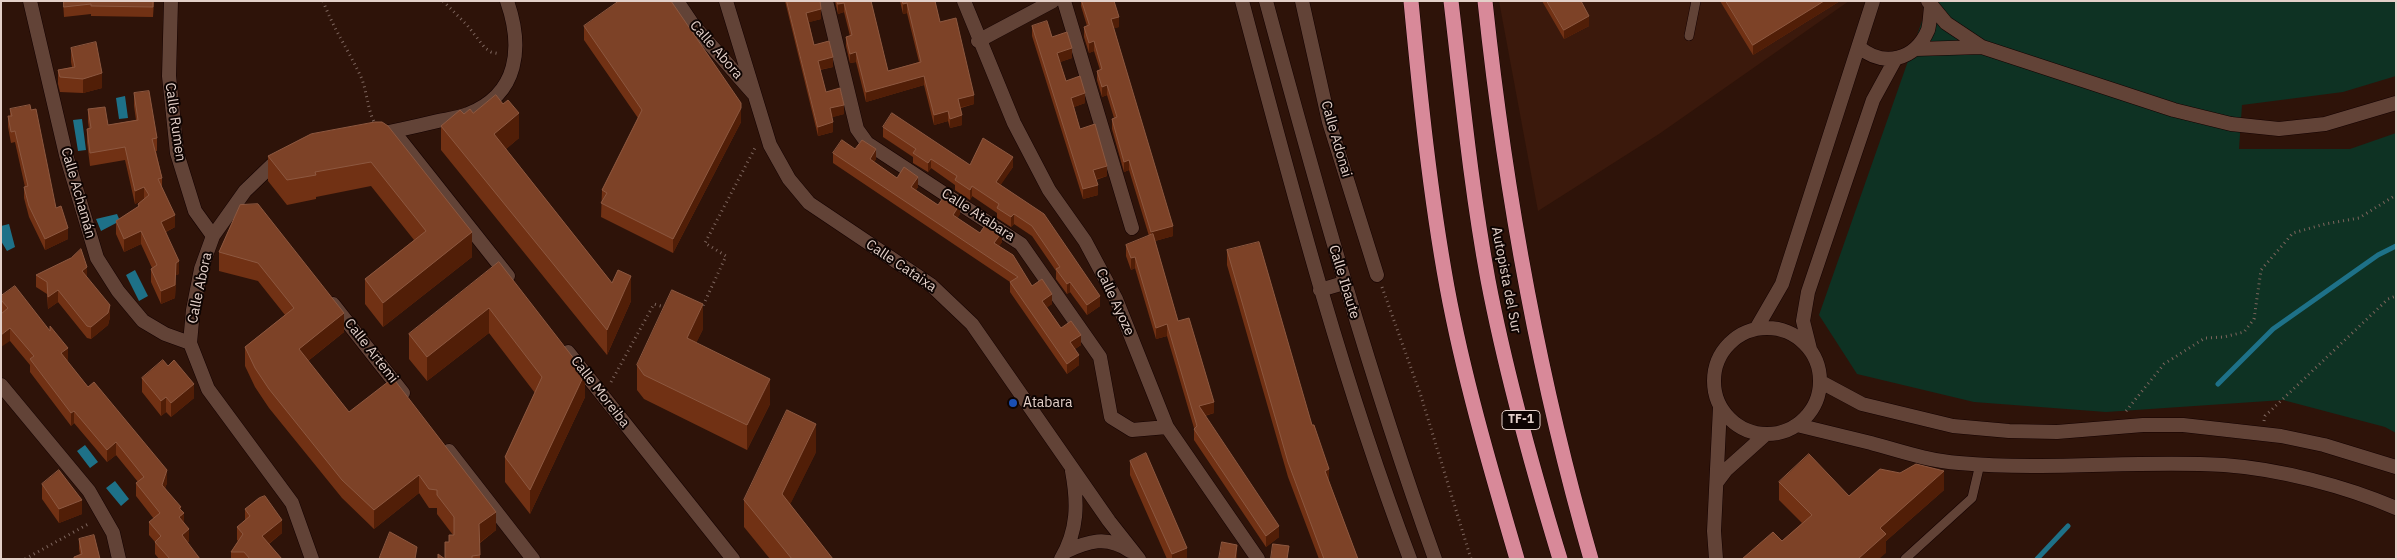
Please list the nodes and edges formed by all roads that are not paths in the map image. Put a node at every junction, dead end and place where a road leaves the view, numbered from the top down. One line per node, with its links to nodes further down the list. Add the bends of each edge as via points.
1 (30, 1): 41 (street, Calle Achamán, via 66,155 97,258 143,321)
2 (171, 1): 33 (street, Calle Rumen, via 168,76 177,153 195,211)
3 (507, 1): 27 (street, via 515,23 514,60 509,80 491,100 468,114)
4 (676, 1): 25 (street, Calle Abora)
5 (726, 1): 25 (street, Calle Cataixa)
6 (826, 1): 48 (street, Calle Atabara, via 858,129 867,143 1021,244 1100,357 1111,417 1132,430)
7 (964, 1): 20 (street, Calle Ayoze)
8 (1053, 1): 20 (street)
9 (1064, 1): 32 (street)
10 (1242, 1): 31 (street, Calle Ibaute)
11 (1266, 1): 30 (street, Calle Ibaute)
12 (1302, 1): 34 (street, Calle Adonai, via 1329,122)
13 (1411, 1): 65 (highway, via 1447,287 1492,473)
14 (1451, 1): 66 (highway, Autopista del Sur / TF-1, via 1475,200 1492,298 1533,469)
15 (1485, 1): 67 (highway, via 1497,116 1529,311)
16 (1696, 1): 19 (lane)
17 (1873, 1): 22 (street)
18 (1930, 4): 21 (street, via 1946,23); 23 (street, via 1928,29)
19 (1689, 36)
20 (978, 41): 48 (street, Calle Ayoze, via 1049,190 1085,241 1116,299)
21 (1982, 47): 23 (street); 26 (street, via 2174,110 2231,124 2279,129 2325,124)
22 (1859, 48): 24 (street, via 1879,59); 39 (street, via 1782,284)
23 (1916, 49): 24 (street)
24 (1896, 58): 42 (street, via 1873,100 1808,292 1802,321)
25 (756, 97): 51 (street, Calle Cataixa, via 770,145 789,179 809,203 930,285 972,324)
26 (2396, 103)
27 (387, 133): 28 (street); 36 (street)
28 (362, 138)
29 (293, 153): 33 (street, Calle Abora, via 272,165)
30 (1316, 184): 31 (street); 35 (street, Calle Ibaute)
31 (1292, 190): 37 (street, Calle Ibaute)
32 (1132, 228)
33 (213, 236): 41 (street, Calle Abora, via 201,269)
34 (1377, 275)
35 (1344, 283): 37 (street); 64 (street, Calle Ibaute, via 1402,468)
36 (517, 287)
37 (1320, 290): 63 (street, Calle Ibaute, via 1379,476)
38 (324, 293): 45 (street, Calle Artemi)
39 (1756, 329): 42 (street, via 1783,330); 46 (street, via 1733,340 1721,355 1715,372 1715,390)
40 (560, 342): 61 (street, Calle Moreiba)
41 (190, 343): 59 (street, Calle Abora, via 208,388 292,504)
42 (1810, 350): 43 (street, via 1818,365)
43 (1821, 382): 47 (street, via 1818,399 1810,414); 53 (street, via 1862,404 1953,426 2009,432 2057,432 2184,425 2324,444)
44 (1, 385): 58 (street, via 89,491 113,533)
45 (410, 402)
46 (1720, 407): 49 (street, via 1732,422 1747,431); 54 (street)
47 (1797, 425): 49 (street, via 1782,433); 52 (street, via 1915,455)
48 (1167, 427): 62 (street, Calle Ayoze)
49 (1765, 435): 54 (street)
50 (441, 441): 60 (street)
51 (1070, 463): 56 (street, via 1077,496 1075,529); 57 (street, Calle Cataixa, via 1109,521)
52 (1980, 464): 55 (street, via 2033,467 2150,463 2225,465 2282,474); 69 (lane, via 1972,498)
53 (2396, 467)
54 (1717, 482): 68 (street)
55 (2396, 508)
56 (1063, 556): 57 (street, via 1085,543 1107,541 1117,542)
57 (1139, 558)
58 (119, 559)
59 (312, 559)
60 (533, 559)
61 (733, 559)
62 (1258, 559)
63 (1410, 559)
64 (1435, 559)
65 (1517, 559)
66 (1560, 559)
67 (1591, 559)
68 (1716, 559)
69 (1905, 559)

